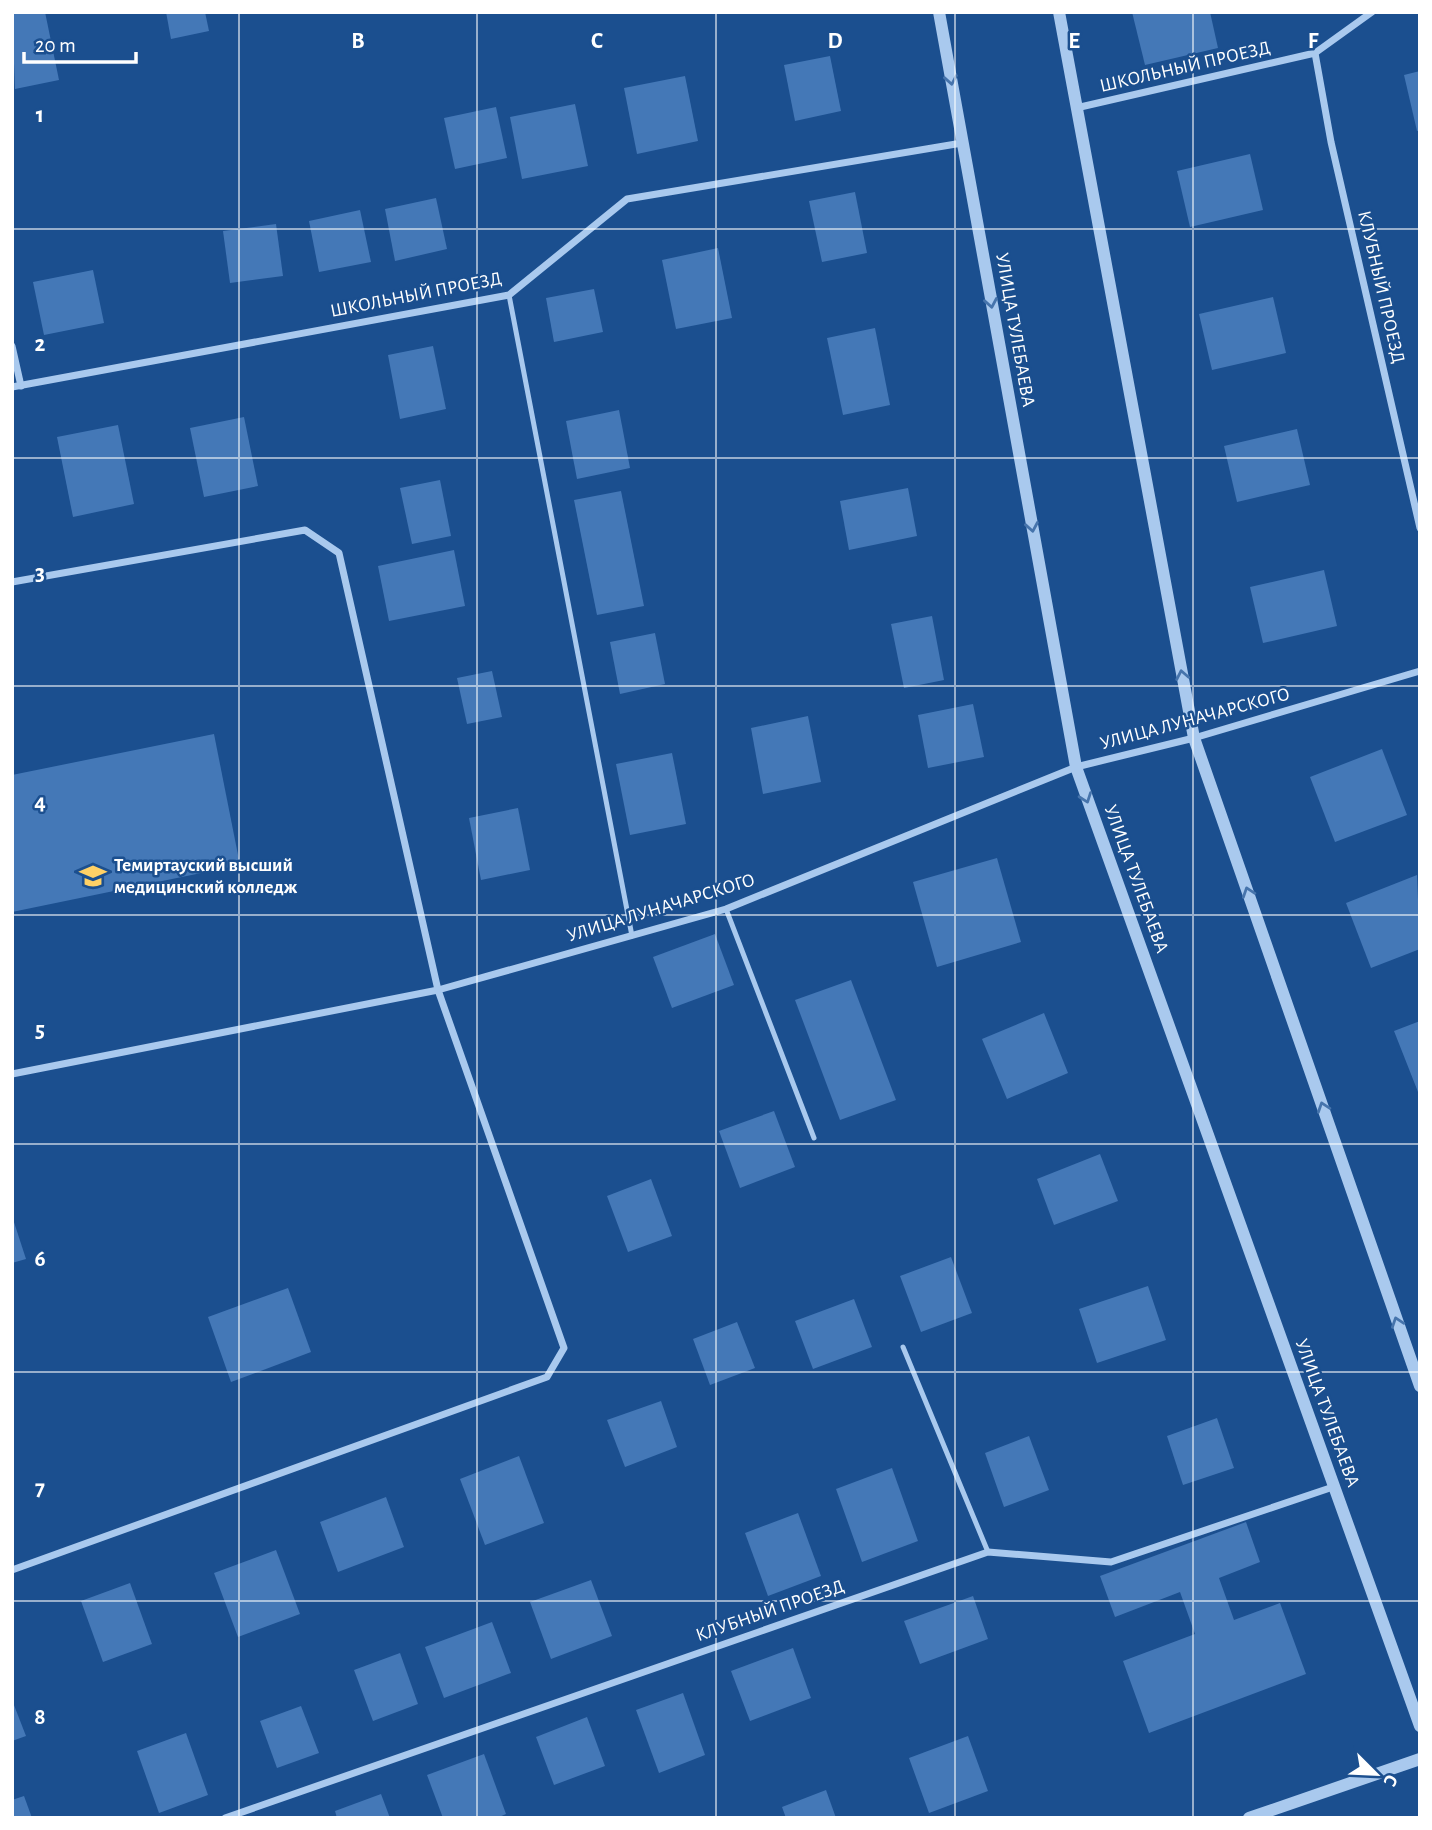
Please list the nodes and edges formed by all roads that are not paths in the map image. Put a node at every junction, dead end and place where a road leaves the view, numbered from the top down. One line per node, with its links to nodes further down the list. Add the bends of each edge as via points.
1 (939, 12): 6 (street, УЛИЦА ТУЛЕБАЕВА, one-way to 6)
2 (1059, 12): 5 (street)
3 (1372, 12): 4 (street, ШКОЛЬНЫЙ ПРОЕЗД)
4 (1315, 53): 5 (street, ШКОЛЬНЫЙ ПРОЕЗД); 10 (street, КЛУБНЫЙ ПРОЕЗД, via 1331,142)
5 (1076, 108): 13 (street, one-way to 5)
6 (962, 143): 7 (street, ШКОЛЬНЫЙ ПРОЕЗД, via 627,199); 14 (street, УЛИЦА ТУЛЕБАЕВА, one-way to 14)
7 (509, 295): 9 (street, ШКОЛЬНЫЙ ПРОЕЗД); 16 (lane)
8 (12, 346): 9 (street)
9 (16, 386)
10 (1420, 528)
11 (12, 582): 17 (street, via 305,530 339,553)
12 (1420, 671): 13 (street, УЛИЦА ЛУНАЧАРСКОГО)
13 (1194, 738): 14 (street, УЛИЦА ЛУНАЧАРСКОГО); 21 (street, one-way to 13)
14 (1076, 768): 15 (street, УЛИЦА ЛУНАЧАРСКОГО); 22 (street, УЛИЦА ТУЛЕБАЕВА, one-way to 22)
15 (726, 909): 16 (street, УЛИЦА ЛУНАЧАРСКОГО); 19 (lane)
16 (632, 936): 17 (street, УЛИЦА ЛУНАЧАРСКОГО)
17 (438, 990): 18 (street, УЛИЦА ЛУНАЧАРСКОГО); 24 (street, via 564,1348 547,1377)
18 (12, 1074)
19 (814, 1138)
20 (903, 1347): 23 (lane)
21 (1420, 1386)
22 (1333, 1487): 23 (street, КЛУБНЫЙ ПРОЕЗД, via 1111,1562); 25 (street, УЛИЦА ТУЛЕБАЕВА)
23 (988, 1552): 27 (street, КЛУБНЫЙ ПРОЕЗД)
24 (12, 1570)
25 (1420, 1726)
26 (1420, 1759): 28 (street)
27 (225, 1818)
28 (1249, 1818)

